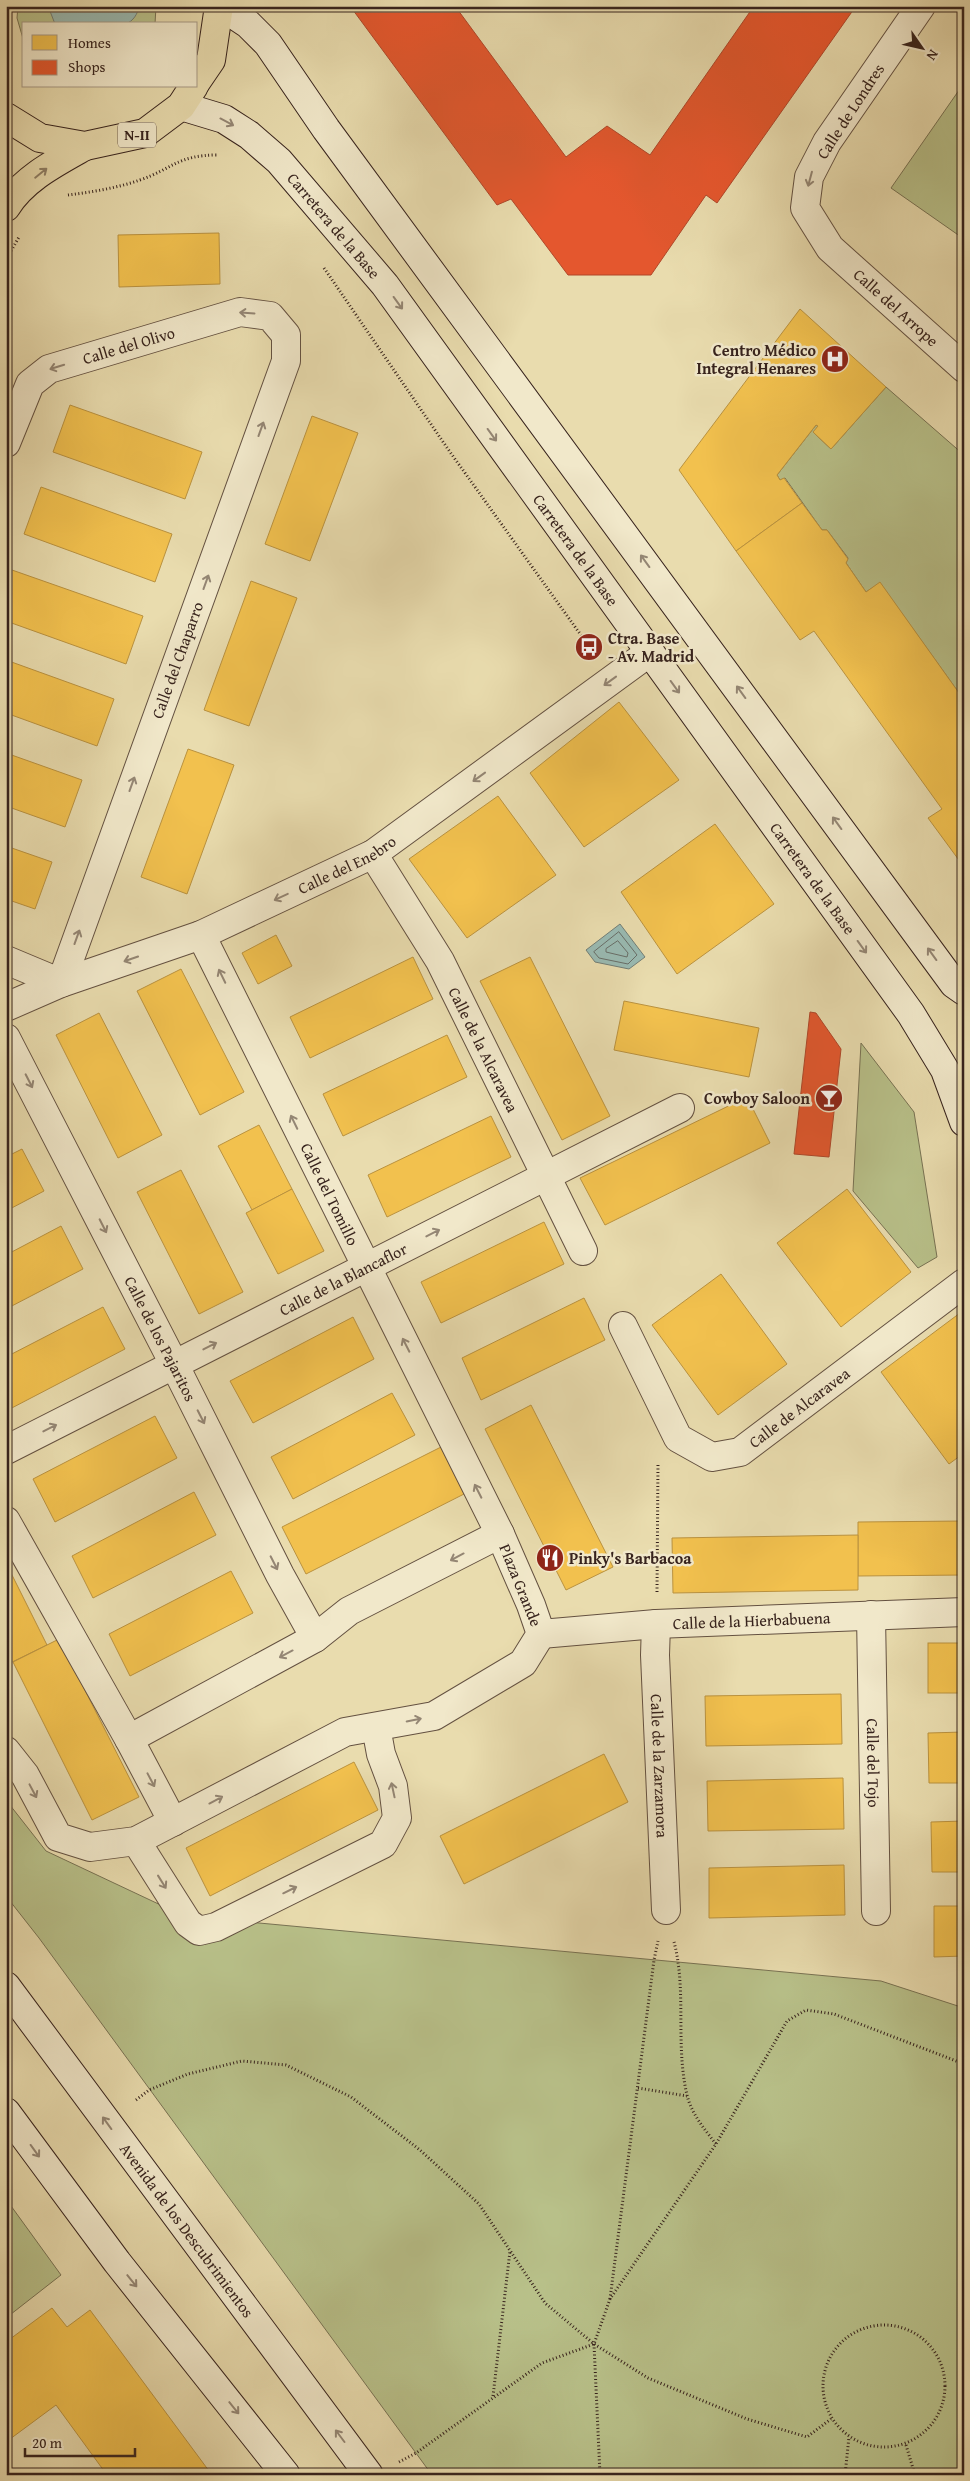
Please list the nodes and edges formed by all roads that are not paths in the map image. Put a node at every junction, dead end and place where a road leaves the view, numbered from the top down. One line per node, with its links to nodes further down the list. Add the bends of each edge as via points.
1 (220, 6): 3 (main road, via 210,60); 17 (street, one-way to 1, via 954,984 326,129 268,44 248,24)
2 (921, 6): 8 (street, Calle de Londres, one-way to 8, via 827,142 809,177 805,208)
3 (198, 79)
4 (188, 96): 6 (main road, N-II, via 145,133); 12 (street, Carretera de la Base, one-way to 12, via 249,135 279,161 385,285)
5 (6, 116): 6 (main road, N-II, via 40,138)
6 (85, 146): 7 (main road, N-II, one-way to 6, via 44,169)
7 (6, 207)
8 (830, 248): 10 (street, Calle del Arrope)
9 (286, 336): 11 (street, Calle del Olivo, one-way to 11, via 270,316 240,312 49,370 30,384); 16 (street, Calle del Chaparro, one-way to 9, via 286,361)
10 (964, 368)
11 (6, 443)
12 (650, 652): 13 (street, Calle del Enebro, one-way to 13); 21 (street, Carretera de la Base, one-way to 21, via 911,1014 945,1070)
13 (373, 854): 14 (street, Calle del Enebro, one-way to 14); 22 (street, Calle de la Alcaravea, via 440,961)
14 (201, 935): 16 (street, Calle del Enebro, one-way to 16); 24 (street, Calle del Tomillo, one-way to 14)
15 (6, 960): 16 (street)
16 (61, 983): 18 (street, Calle del Enebro)
17 (964, 991)
18 (6, 1007)
19 (6, 1038): 27 (street, Calle de los Pajaritos, one-way to 27)
20 (680, 1108): 22 (street, Calle de la Blancaflor)
21 (964, 1122)
22 (545, 1176): 23 (street, Calle de la Alcaravea); 24 (street, Calle de la Blancaflor, one-way to 22)
23 (583, 1251)
24 (366, 1267): 27 (street, Calle de la Blancaflor, one-way to 24); 30 (street, Calle del Tomillo, one-way to 24)
25 (964, 1283): 26 (street, Calle de Alcaravea, via 740,1452 712,1456 678,1438)
26 (623, 1326)
27 (174, 1364): 28 (street, Calle de la Blancaflor, one-way to 27); 35 (street, Calle de los Pajaritos, one-way to 35)
28 (6, 1450)
29 (6, 1521): 37 (street)
30 (500, 1534): 34 (street, Plaza Grande); 35 (street, Plaza Grande, one-way to 35, via 349,1611)
31 (964, 1612): 32 (street, Calle de la Hierbabuena)
32 (871, 1615): 33 (street, Calle de la Hierbabuena); 42 (street, Calle del Tojo)
33 (656, 1624): 34 (street, Calle de la Hierbabuena); 41 (street, Calle de la Zarzamora)
34 (541, 1634): 36 (street, Plaza Grande, one-way to 34, via 434,1716 523,1663)
35 (315, 1638): 37 (street, Plaza Grande, one-way to 37)
36 (376, 1727): 39 (street, Plaza Grande, one-way to 36, via 344,1732); 40 (street, one-way to 36, via 188,1923 199,1931 216,1927 383,1844 397,1818 393,1786 381,1754)
37 (129, 1738): 39 (street, one-way to 39)
38 (6, 1751): 40 (street, Plaza Grande, one-way to 40, via 25,1776 58,1837 90,1847)
39 (173, 1822): 40 (street, Plaza Grande)
40 (136, 1841)
41 (666, 1910)
42 (876, 1911)
43 (6, 1986): 46 (street, Avenida de los Descubrimientos, one-way to 43)
44 (6, 2112): 45 (street, one-way to 45, via 116,2262)
45 (286, 2475)
46 (369, 2475)

